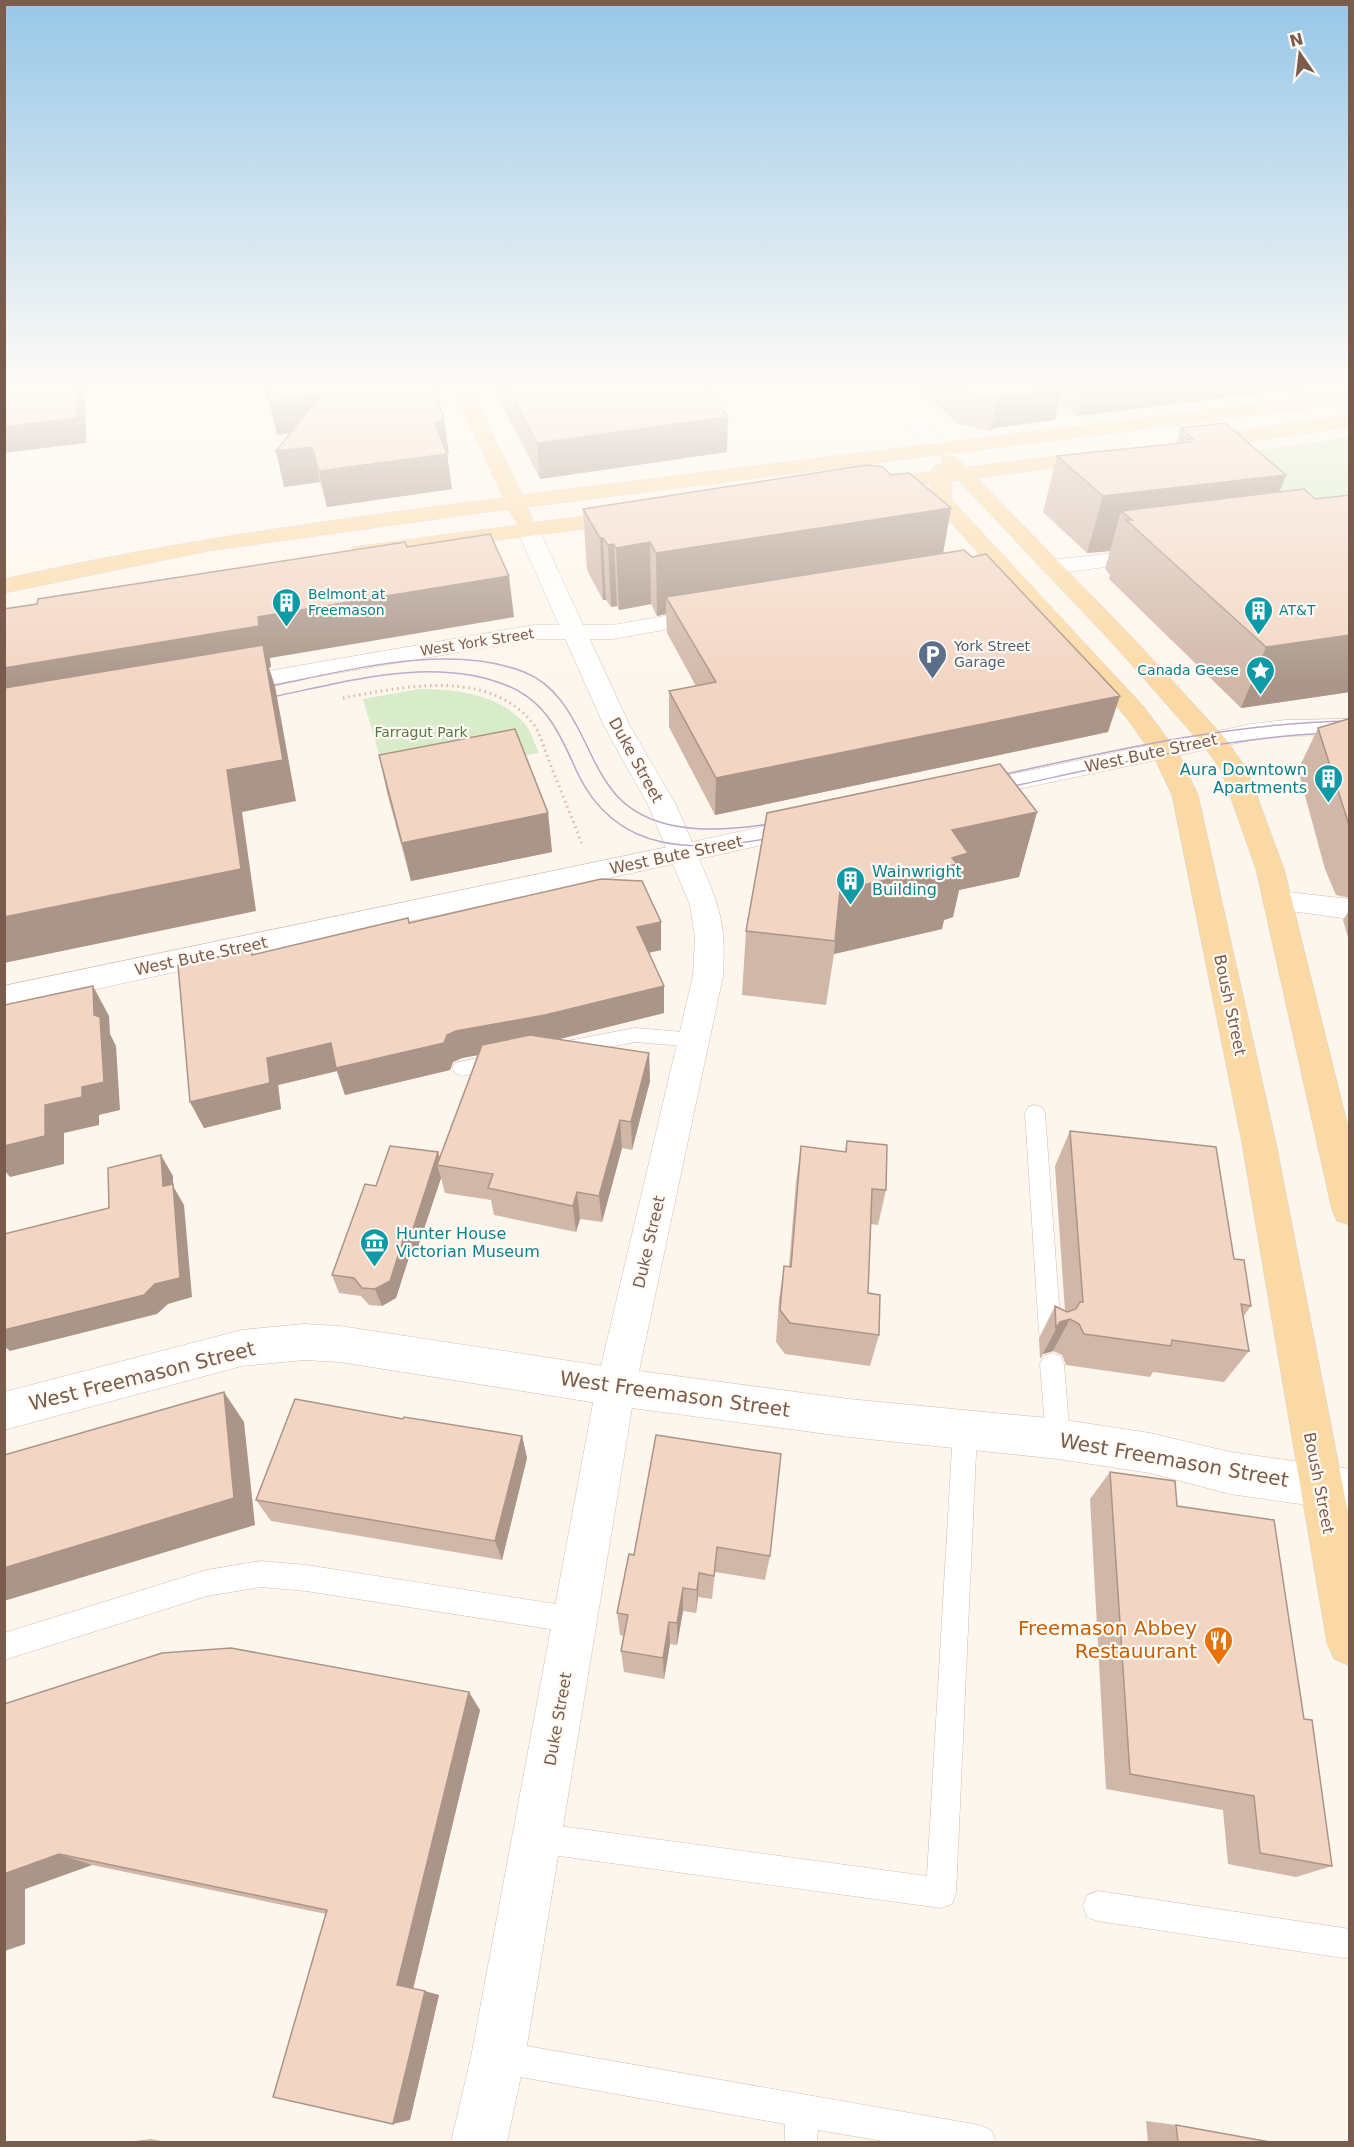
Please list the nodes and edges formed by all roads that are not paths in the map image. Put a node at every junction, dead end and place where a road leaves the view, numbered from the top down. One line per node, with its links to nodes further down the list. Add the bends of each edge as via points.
1 (508, 486): 7 (main road, Duke Street)
2 (647, 486): 7 (main road)
3 (862, 486): 6 (main road)
4 (947, 486): 14 (main road, Boush Street, via 941,500)
5 (964, 486): 12 (main road)
6 (855, 487)
7 (515, 502): 9 (main road, Duke Street); 15 (main road, via 219,541)
8 (645, 514): 9 (main road)
9 (528, 530): 11 (main road); 17 (street, Duke Street)
10 (1170, 553): 12 (street)
11 (339, 555)
12 (1051, 567): 20 (main road)
13 (979, 573): 14 (street)
14 (1020, 585): 21 (main road, Boush Street, via 1115,689)
15 (4, 586)
16 (731, 612): 17 (street, West York Street, via 613,632)
17 (574, 632): 18 (street, West York Street, via 534,632); 24 (street, Duke Street, via 617,726 662,805)
18 (202, 689)
19 (1350, 727): 20 (street, West Bute Street, via 1285,728)
20 (1213, 740): 21 (street, West Bute Street); 25 (main road, via 1234,769 1251,810)
21 (1163, 750): 22 (street, West Bute Street); 40 (main road, Boush Street, via 1190,810)
22 (948, 796)
23 (829, 822): 24 (street, West Bute Street)
24 (682, 853): 27 (street, West Bute Street); 28 (street, Duke Street, via 705,905 710,938 708,976)
25 (1278, 901): 26 (street); 33 (main road)
26 (1350, 909)
27 (4, 998)
28 (694, 1040): 29 (lane, via 634,1035); 36 (street, Duke Street)
29 (543, 1052)
30 (520, 1057): 31 (lane)
31 (462, 1068)
32 (1035, 1113): 34 (lane)
33 (1350, 1210)
34 (1050, 1332)
35 (1052, 1364): 39 (lane)
36 (616, 1387): 37 (street, West Freemason Street, via 340,1344 304,1342 242,1348); 38 (street, West Freemason Street); 41 (street, Duke Street)
37 (4, 1411)
38 (965, 1431): 39 (street, West Freemason Street); 44 (lane, via 941,1893)
39 (1058, 1439): 40 (street, West Freemason Street, via 1150,1453 1230,1473)
40 (1334, 1488): 42 (main road, Boush Street)
41 (575, 1620): 43 (lane, via 261,1574 207,1583); 44 (street, Duke Street)
42 (1350, 1643)
43 (4, 1647)
44 (537, 1838): 47 (street, Duke Street)
45 (1098, 1906): 46 (lane)
46 (1350, 1944)
47 (498, 2057): 48 (lane); 49 (street, Duke Street)
48 (802, 2127): 50 (lane)
49 (479, 2142)
50 (979, 2142)

